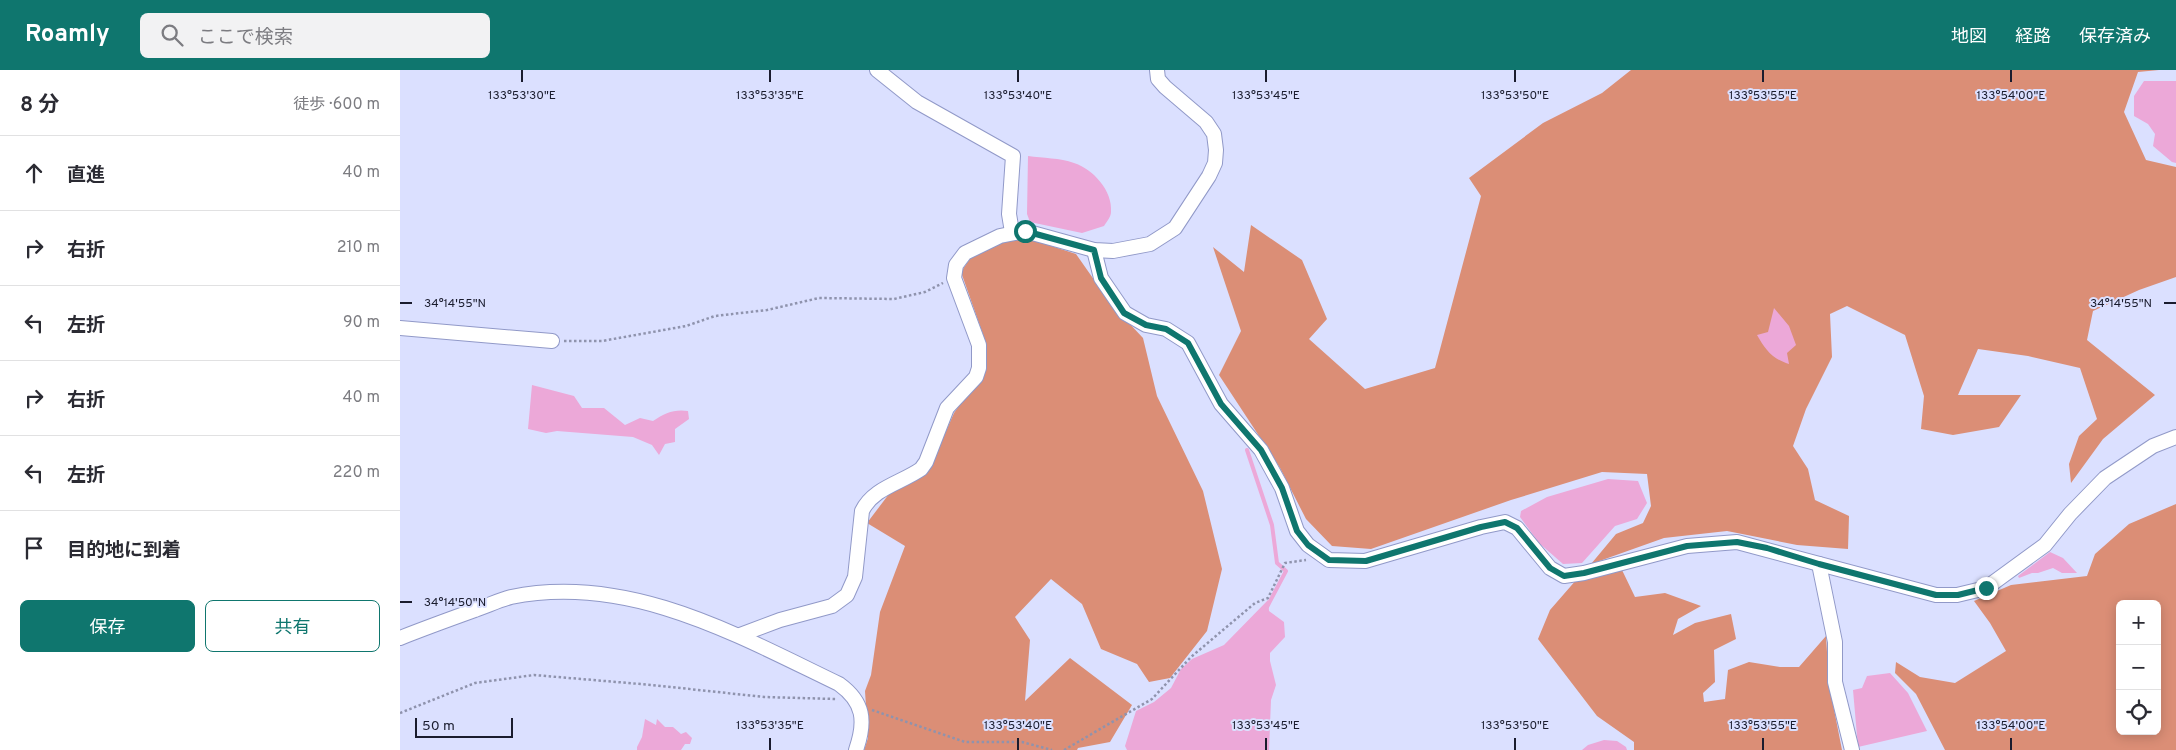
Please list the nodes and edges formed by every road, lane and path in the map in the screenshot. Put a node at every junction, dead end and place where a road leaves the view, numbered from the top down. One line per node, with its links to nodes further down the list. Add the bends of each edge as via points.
1 (877, 70): 3 (street, via 917,102 1013,156 1009,214)
2 (1157, 70): 4 (street, via 1164,88 1206,122 1214,134 1215,163 1175,228 1163,238 1132,249)
3 (1012, 232): 4 (street, via 1025,231); 5 (street, via 964,252 956,265)
4 (1094, 250): 9 (street, via 1101,278 1124,313 1146,325 1166,329 1188,343 1221,404 1261,450 1282,488 1297,531 1308,545)
5 (954, 278): 7 (path, via 925,292 894,299 819,298 767,310 715,316 686,326 602,342); 11 (street, via 979,345 976,377 947,408 921,469 867,502 862,511 856,577 847,596 832,606 780,620)
6 (400, 328): 7 (street)
7 (552, 342)
8 (2176, 437): 10 (street, via 2153,446 2105,478 2046,545 1986,588 1958,595 1936,595)
9 (1329, 560): 10 (street, via 1366,561 1505,522 1517,528 1550,568 1564,576 1687,546 1737,542); 18 (path, via 1285,563 1268,598 1255,603 1191,657 1152,699)
10 (1819, 564): 19 (street, via 1834,642 1835,682)
11 (740, 636): 12 (street, via 649,603 625,597 570,592 508,598); 16 (street, via 849,691 861,713)
12 (400, 638)
13 (835, 699): 15 (path, via 764,697 534,675 475,683)
14 (870, 709): 17 (path, via 964,742 1022,742)
15 (400, 713)
16 (856, 750)
17 (1052, 750)
18 (1064, 750)
19 (1852, 750)

